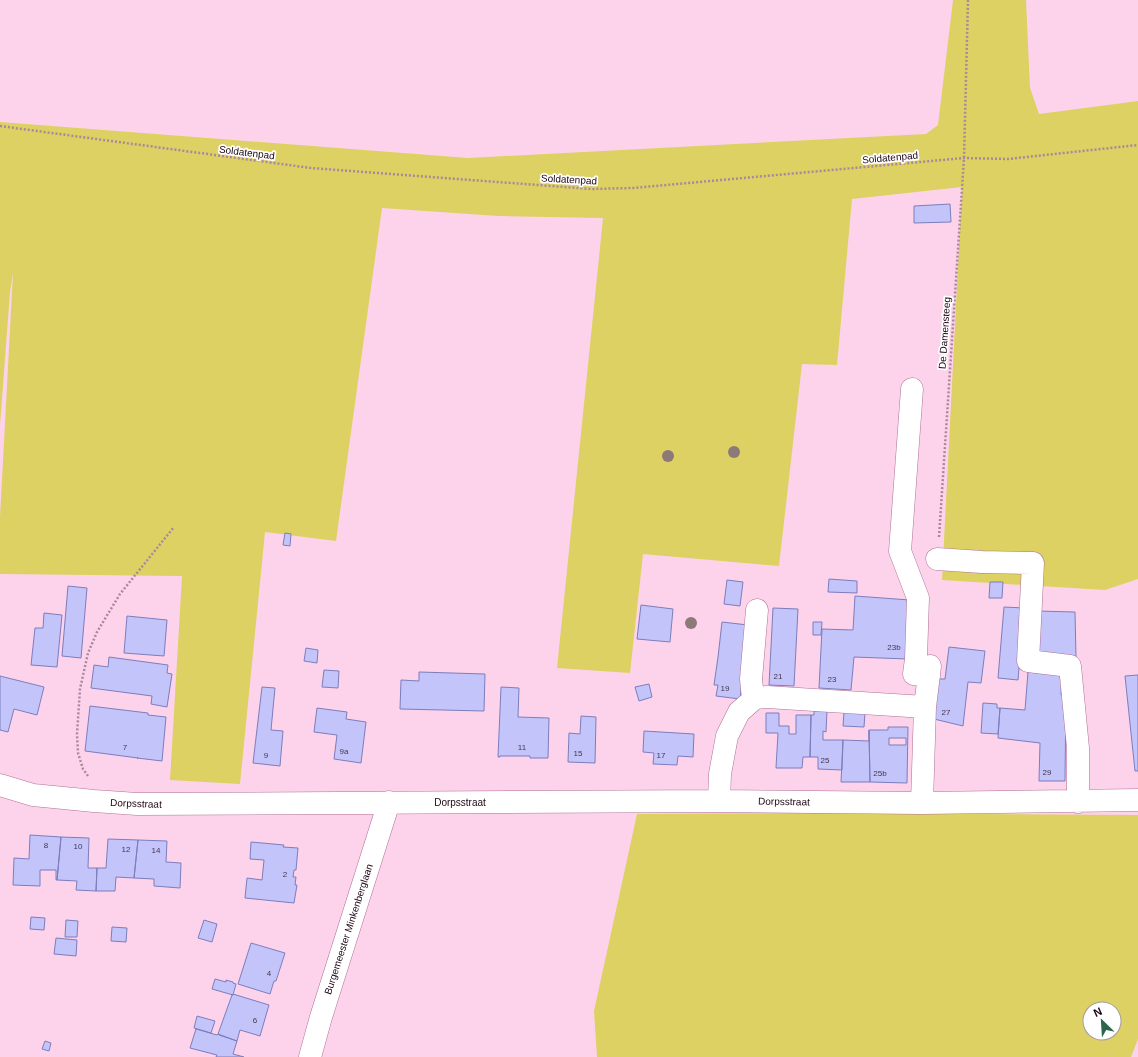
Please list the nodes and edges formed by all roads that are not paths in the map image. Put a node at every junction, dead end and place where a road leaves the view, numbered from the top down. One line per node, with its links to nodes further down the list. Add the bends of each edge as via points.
1 (912, 389): 5 (street, via 900,551 918,598 914,674 929,671)
2 (937, 560): 10 (street, via 1033,563 1028,661 1070,666 1078,748)
3 (757, 610): 4 (street, via 751,679)
4 (760, 698): 5 (street); 8 (street, via 739,712 727,736 720,774)
5 (925, 707): 11 (street)
6 (0, 785): 9 (street, Dorpsstraat, via 33,794 137,804)
7 (1138, 800): 10 (street, Dorpsstraat)
8 (719, 801): 9 (street, Dorpsstraat); 11 (street, Dorpsstraat)
9 (389, 802): 12 (street, Burgemeester Minkenberglaan, via 320,1017)
10 (1078, 802): 11 (street, Dorpsstraat)
11 (922, 803)
12 (310, 1057)

